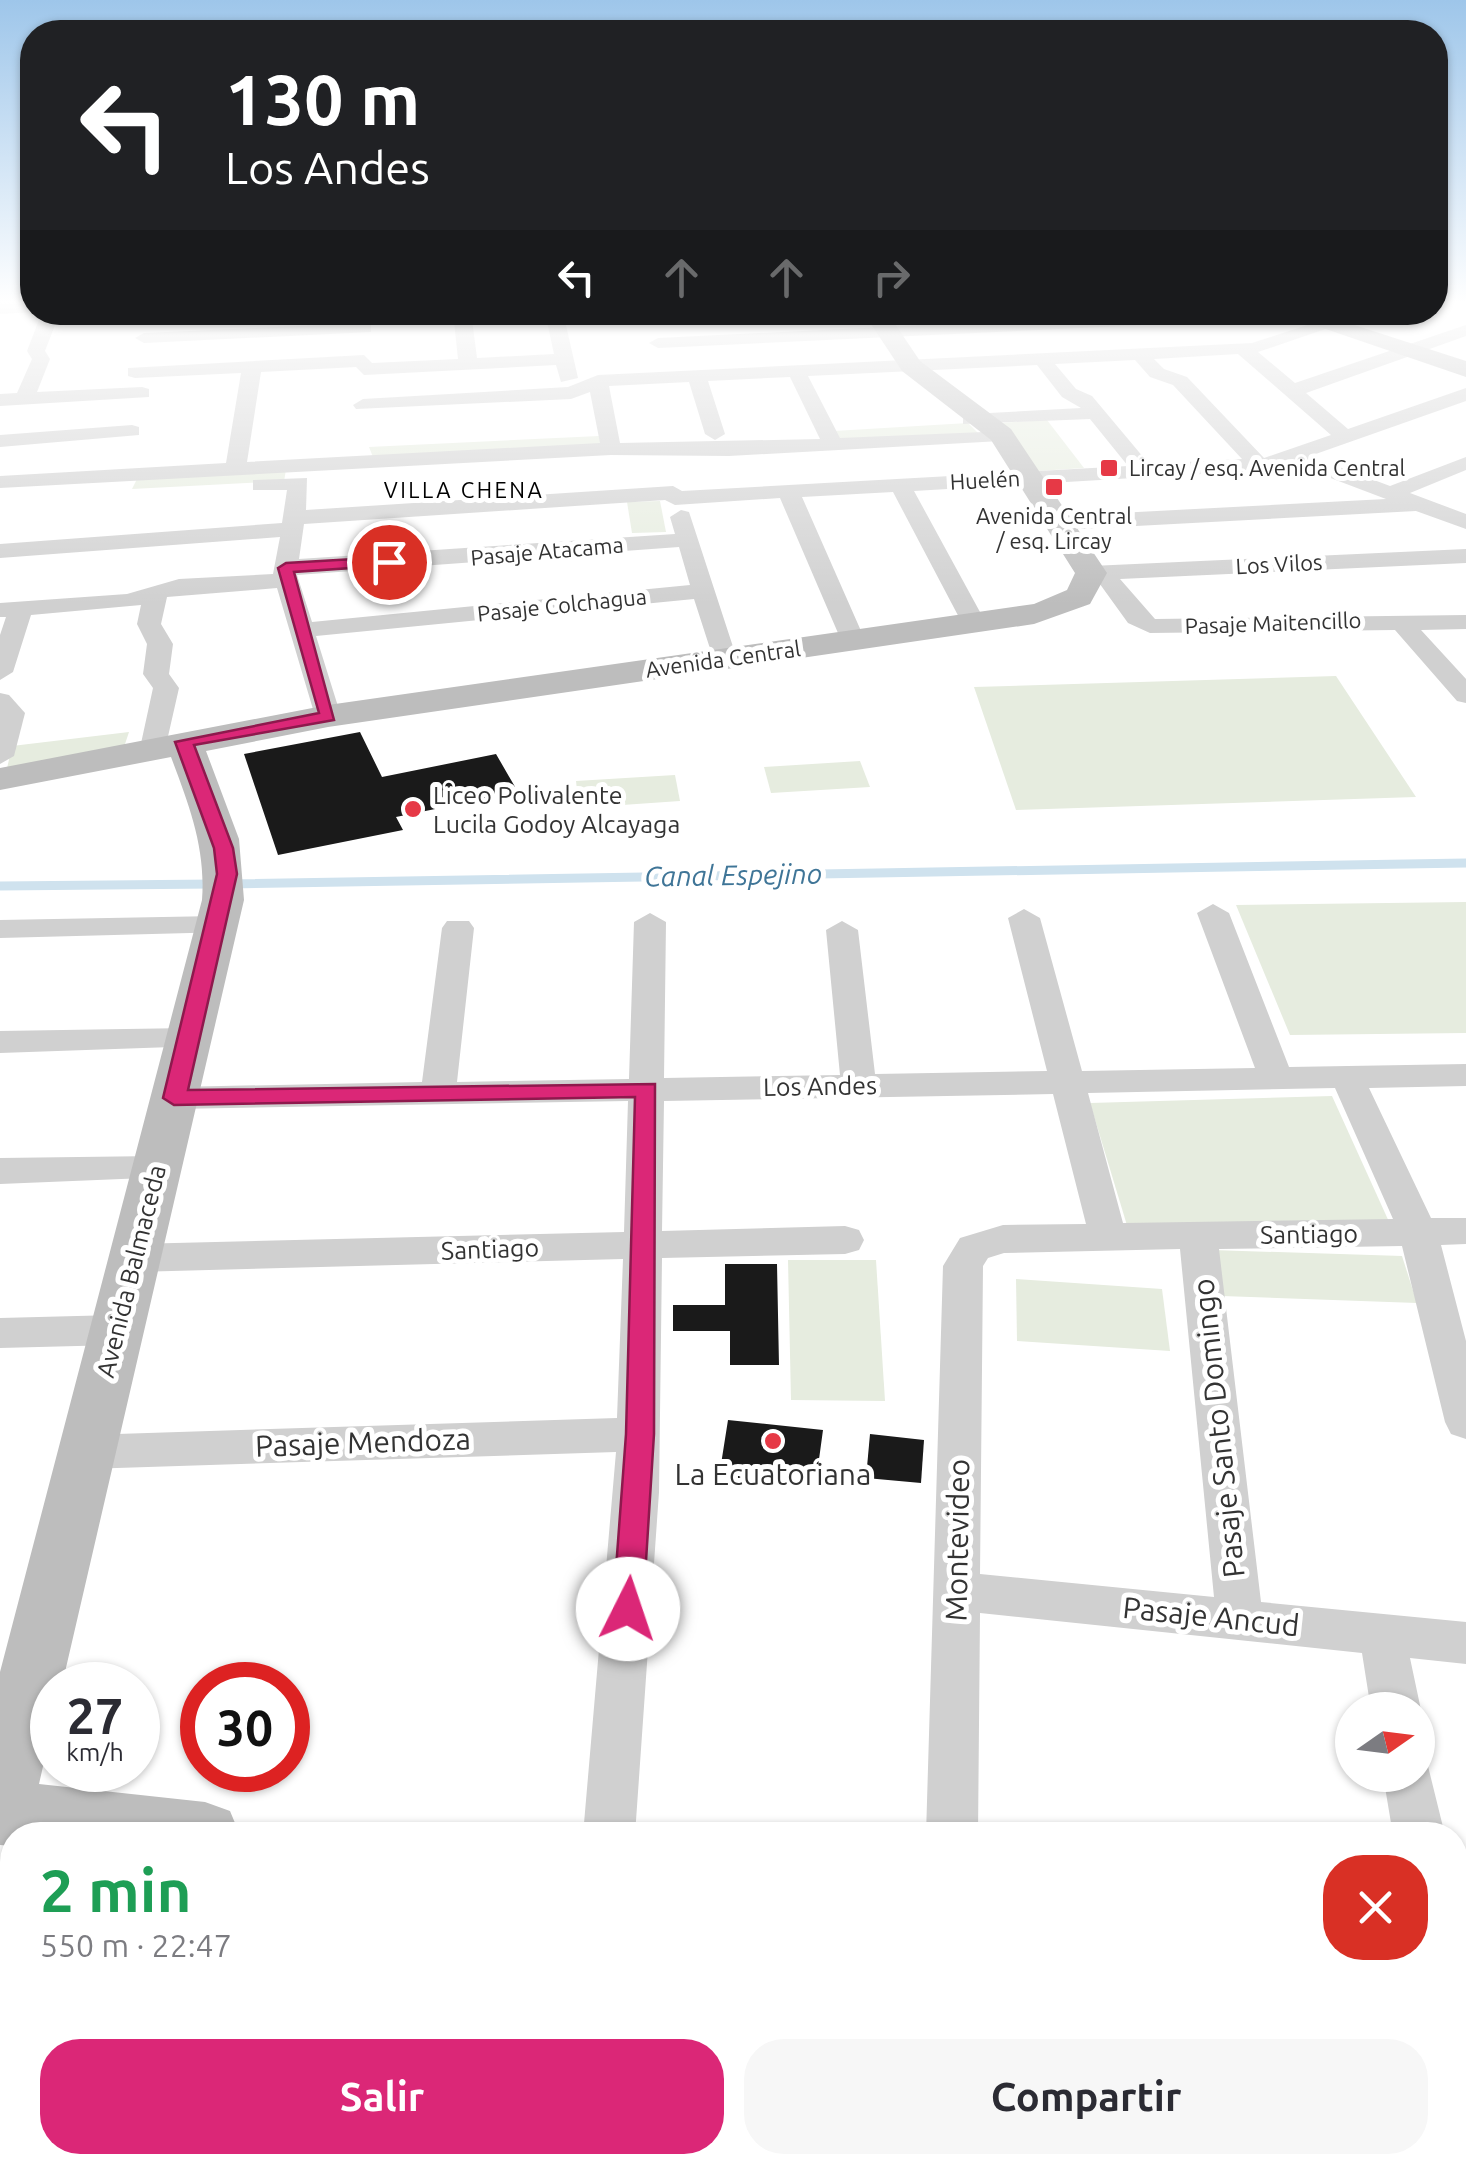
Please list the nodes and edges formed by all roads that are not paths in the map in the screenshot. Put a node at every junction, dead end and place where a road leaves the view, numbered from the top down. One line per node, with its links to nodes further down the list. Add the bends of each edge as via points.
1 (140, 401): 15 (street)
2 (246, 401): 26 (street)
3 (363, 401): 16 (street)
4 (528, 401): 16 (street)
5 (602, 401): 20 (street)
6 (705, 401): 17 (street)
7 (811, 401): 18 (street)
8 (957, 401): 14 (street)
9 (1086, 401): 13 (street)
10 (1199, 401): 25 (street)
11 (1305, 401): 19 (street)
12 (1446, 401): 19 (street, Huelén)
13 (1095, 413): 14 (street); 27 (street)
14 (991, 427): 18 (street); 28 (street)
15 (132, 431): 21 (street); 30 (street)
16 (363, 434): 20 (street); 26 (street)
17 (715, 434): 18 (street); 20 (street)
18 (828, 436): 22 (street)
19 (1347, 438): 23 (street, Huelén)
20 (609, 440): 22 (street)
21 (0, 442)
22 (661, 450): 34 (street)
23 (1294, 457): 25 (street, Huelén); 33 (street)
24 (1466, 463): 33 (street)
25 (1258, 464): 27 (street, Huelén)
26 (235, 470): 30 (street)
27 (1143, 471): 28 (street, Huelén)
28 (1032, 478): 31 (street, Huelén); 38 (street)
29 (0, 482): 30 (street)
30 (118, 484): 35 (street); 39 (street, via 299,483)
31 (900, 485): 32 (street, Huelén); 49 (street)
32 (788, 492): 34 (street, Huelén); 52 (street)
33 (1390, 494): 36 (street)
34 (674, 495): 39 (street, Huelén); 40 (street)
35 (0, 500)
36 (1419, 504): 37 (street); 38 (street)
37 (1466, 522)
38 (1061, 523): 43 (street)
39 (292, 524): 41 (street, Huelén); 44 (street)
40 (688, 540): 44 (street, Pasaje Atacama); 46 (street)
41 (0, 551)
42 (1466, 556): 43 (street, Los Vilos)
43 (1098, 573): 49 (street, Avenida Central, via 1063,606); 50 (street, Pasaje Maitencillo, via 1150,626 1376,620)
44 (286, 574): 45 (street, Pasaje Atacama); 51 (street)
45 (156, 590): 47 (street, Pasaje Atacama, via 129,601); 59 (street, via 149,624 159,640 156,670 166,688)
46 (703, 591): 51 (street, Pasaje Colchagua); 54 (street)
47 (11, 609): 53 (street)
48 (1466, 622): 50 (street, Pasaje Maitencillo)
49 (974, 623): 52 (street, Avenida Central)
50 (1404, 626): 56 (street)
51 (302, 630): 58 (street)
52 (853, 640): 54 (street, Avenida Central)
53 (4, 643): 55 (street)
54 (724, 659): 58 (street, Avenida Central)
55 (0, 672)
56 (1464, 691)
57 (3, 705): 60 (street, via 12,713)
58 (328, 716): 59 (street, Avenida Central)
59 (169, 745): 61 (street, Avenida Central); 62 (street, Avenida Balmaceda, via 224,848)
60 (0, 756)
61 (0, 779)
62 (222, 899): 67 (street); 69 (street, Avenida Balmaceda)
63 (1212, 913): 73 (street)
64 (1024, 918): 74 (street)
65 (650, 922): 76 (street)
66 (458, 928): 77 (street)
67 (0, 929)
68 (842, 930): 75 (street)
69 (189, 1039): 70 (street); 78 (street, Avenida Balmaceda)
70 (0, 1042)
71 (1466, 1075): 72 (street, Los Andes)
72 (1347, 1077): 73 (street, Los Andes); 82 (street)
73 (1276, 1078): 74 (street, Los Andes)
74 (1067, 1082): 75 (street, Los Andes); 84 (street)
75 (859, 1086): 76 (street, Los Andes)
76 (647, 1089): 77 (street, Los Andes); 86 (street)
77 (438, 1093): 78 (street, Los Andes)
78 (174, 1098): 79 (street, Avenida Balmaceda)
79 (157, 1168): 80 (street); 88 (street, Avenida Balmaceda)
80 (0, 1171)
81 (1466, 1231): 82 (street, Santiago)
82 (1418, 1232): 83 (street, Santiago); 91 (street)
83 (1198, 1236): 84 (street, Santiago); 95 (street, Pasaje Santo Domingo)
84 (1108, 1237): 87 (street, Santiago, via 1004,1239)
85 (845, 1240): 86 (street, Santiago)
86 (644, 1245): 88 (street, Santiago); 92 (street)
87 (974, 1248): 94 (street, Montevideo, via 964,1266)
88 (134, 1258): 89 (street, Avenida Balmaceda)
89 (116, 1330): 90 (street); 93 (street, Avenida Balmaceda)
90 (0, 1333)
91 (1466, 1422)
92 (640, 1434): 93 (street, Pasaje Mendoza); 103 (street)
93 (86, 1452): 100 (street, Avenida Balmaceda)
94 (956, 1590): 95 (street, Pasaje Ancud); 104 (street, Montevideo)
95 (1240, 1620): 96 (street, Pasaje Ancud)
96 (1382, 1634): 97 (street, Pasaje Ancud); 98 (street)
97 (1466, 1643)
98 (1393, 1692)
99 (1411, 1792): 105 (street)
100 (0, 1804)
101 (0, 1812): 102 (street)
102 (89, 1822)
103 (610, 1822)
104 (952, 1822)
105 (1417, 1822)

